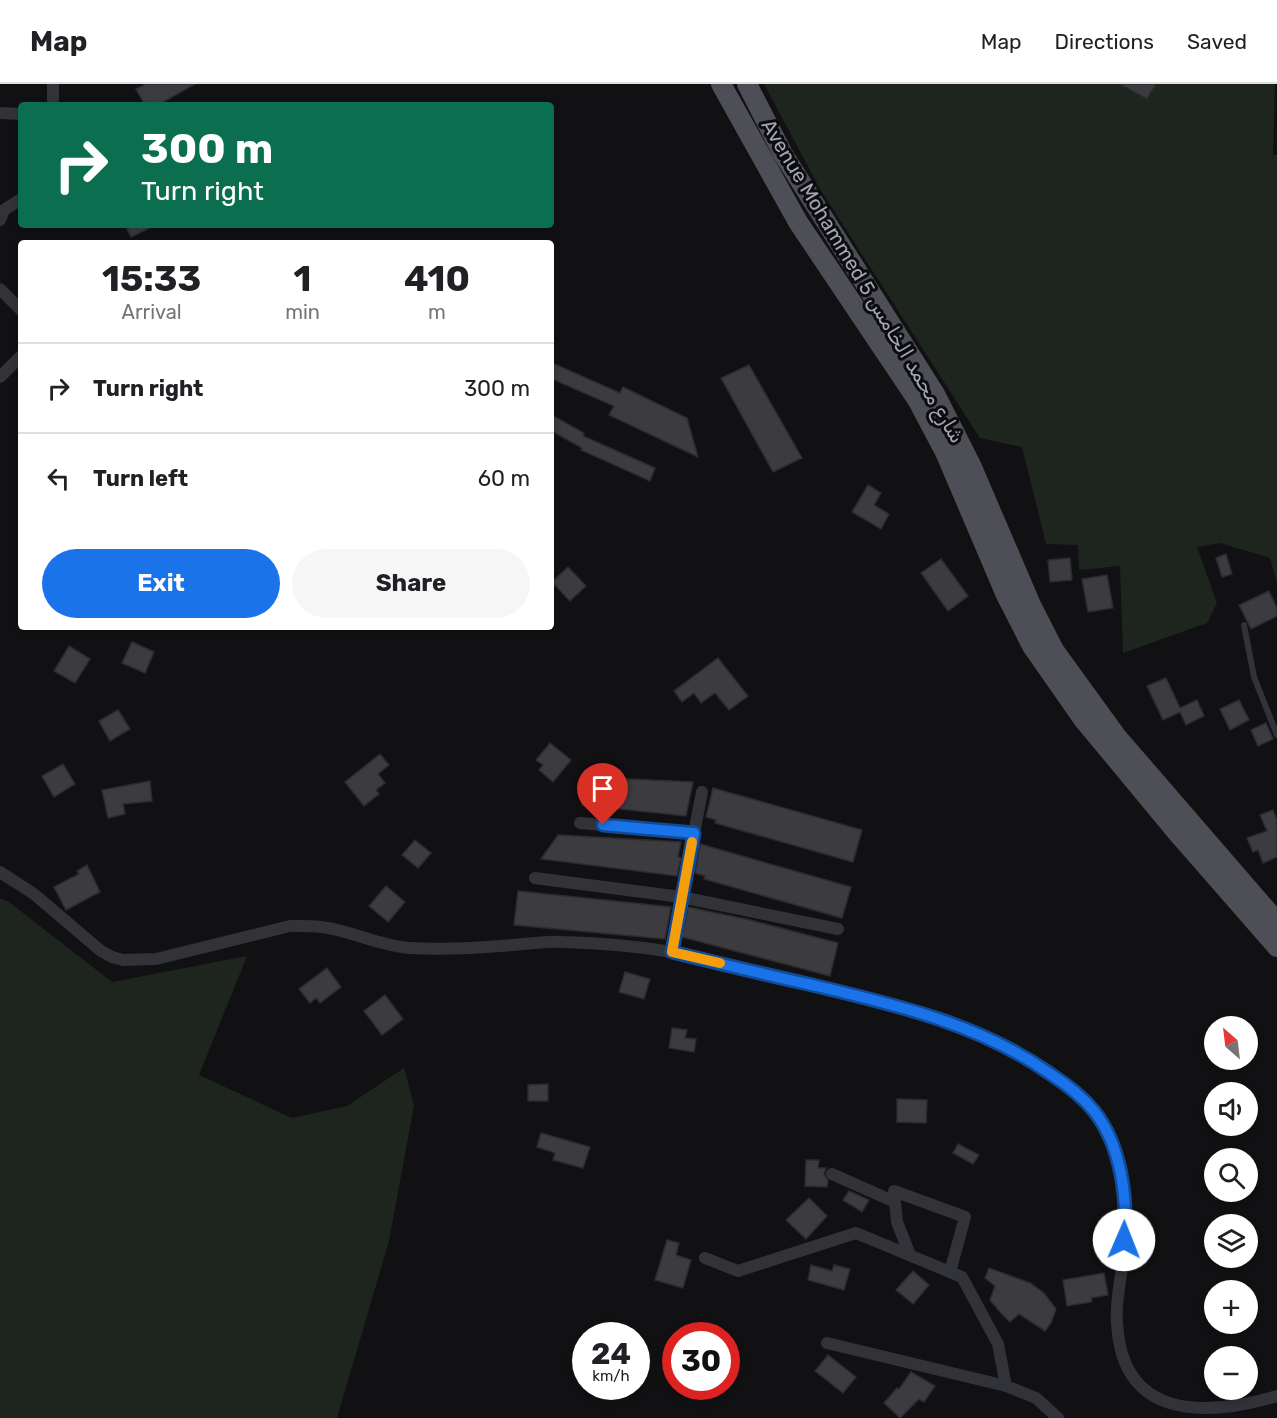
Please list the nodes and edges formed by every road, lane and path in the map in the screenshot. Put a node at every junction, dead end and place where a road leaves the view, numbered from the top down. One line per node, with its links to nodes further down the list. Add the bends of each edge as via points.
1 (52, 84): 4 (street)
2 (721, 84): 23 (main road, Avenue Mohammed 5 شارع محمد الخامس, via 798,222 918,401 1032,646 1083,719)
3 (747, 84): 21 (main road, Avenue Mohammed 5 شارع محمد الخامس, via 783,154 935,394 1054,650 1117,737)
4 (53, 102)
5 (0, 113): 6 (street)
6 (18, 114)
7 (18, 201): 8 (street, via 4,210)
8 (0, 220)
9 (0, 289): 10 (street)
10 (18, 307)
11 (18, 359): 12 (street)
12 (0, 377)
13 (1245, 625): 14 (lane, via 1254,676)
14 (1277, 735)
15 (702, 792): 17 (street)
16 (580, 823): 17 (street)
17 (694, 833): 20 (street)
18 (0, 872): 24 (street, via 34,894 101,951 123,960 156,959 290,926 329,928 404,948 558,942)
19 (535, 878): 20 (street)
20 (681, 897): 22 (street); 24 (street)
21 (1277, 922)
22 (838, 929)
23 (1277, 947)
24 (672, 952): 32 (street, via 906,1008 975,1031 1009,1048 1079,1094 1106,1129 1124,1194 1126,1225 1116,1320 1126,1366 1137,1385 1169,1410 1193,1416 1239,1411)
25 (832, 1174): 26 (street)
26 (895, 1202): 27 (street, via 897,1222); 29 (street, via 894,1191 965,1217)
27 (910, 1255): 28 (street, via 856,1233 738,1271); 29 (street)
28 (705, 1258)
29 (950, 1272): 31 (street, via 962,1276 998,1344)
30 (827, 1343): 31 (street)
31 (1006, 1386): 33 (street, via 1036,1398)
32 (1277, 1396)
33 (1058, 1418)

